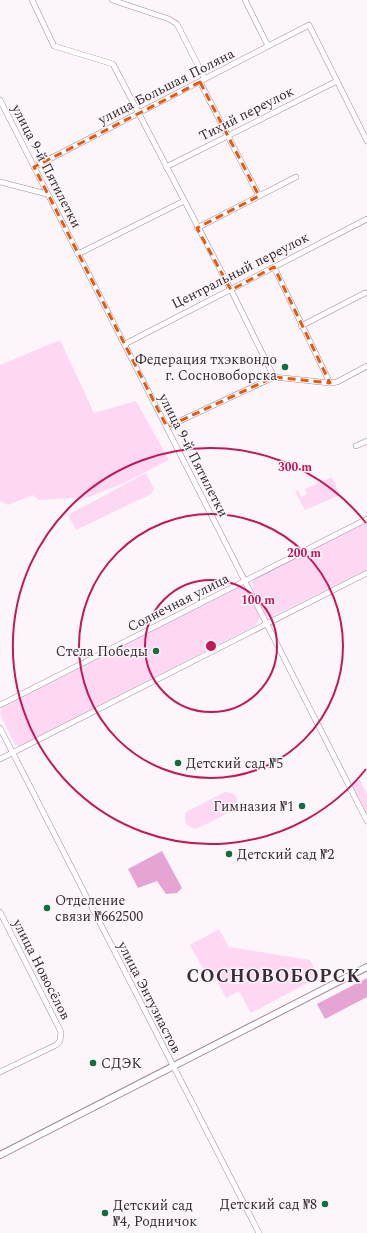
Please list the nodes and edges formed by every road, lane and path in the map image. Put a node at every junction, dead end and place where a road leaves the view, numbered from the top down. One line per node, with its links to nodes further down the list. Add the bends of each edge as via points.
1 (32, 0): 8 (street, via 54,46 113,64)
2 (112, 0): 5 (street, via 177,24)
3 (245, 0): 4 (street)
4 (268, 46): 5 (street, улица Большая Поляна); 6 (street, улица Большая Поляна, via 309,25)
5 (203, 80): 8 (street, улица Большая Поляна); 9 (street)
6 (337, 81): 9 (street, Тихий переулок); 10 (street)
7 (0, 100): 11 (street, улица 9-й Пятилетки)
8 (138, 113): 11 (street, улица Большая Поляна); 12 (street)
9 (227, 135): 12 (street, Тихий переулок); 16 (street)
10 (367, 140)
11 (34, 167): 15 (street, улица 9-й Пятилетки)
12 (166, 167): 17 (street)
13 (296, 177): 16 (street)
14 (0, 182): 15 (street)
15 (47, 194): 20 (street, улица 9-й Пятилетки)
16 (259, 196): 19 (street)
17 (184, 201): 19 (street); 20 (street)
18 (367, 219): 21 (street, Центральный переулок)
19 (197, 228): 22 (street)
20 (78, 254): 25 (street, улица 9-й Пятилетки)
21 (274, 268): 22 (street, Центральный переулок); 24 (street)
22 (231, 290): 25 (street, Центральный переулок); 27 (street)
23 (365, 293): 24 (street)
24 (301, 326): 28 (street)
25 (125, 344): 29 (street, улица 9-й Пятилетки)
26 (367, 366): 28 (street, via 337,382)
27 (274, 377): 28 (street); 29 (street)
28 (330, 383)
29 (167, 427): 34 (street, улица 9-й Пятилетки)
30 (367, 441): 31 (street)
31 (356, 446)
32 (367, 520): 34 (street, Солнечная улица)
33 (367, 573): 35 (street)
34 (245, 581): 35 (street, улица 9-й Пятилетки); 36 (street, Солнечная улица)
35 (266, 624): 38 (street); 40 (street, улица 9-й Пятилетки)
36 (0, 705)
37 (0, 728): 38 (street, улица Энтузиастов)
38 (12, 752): 39 (street); 43 (street, улица Энтузиастов)
39 (0, 759)
40 (367, 821)
41 (0, 912): 44 (street, улица Новосёлов, via 62,1037 56,1045)
42 (367, 967): 43 (main road)
43 (172, 1066): 45 (main road); 46 (street, улица Энтузиастов)
44 (0, 1072)
45 (0, 1156)
46 (259, 1233)

